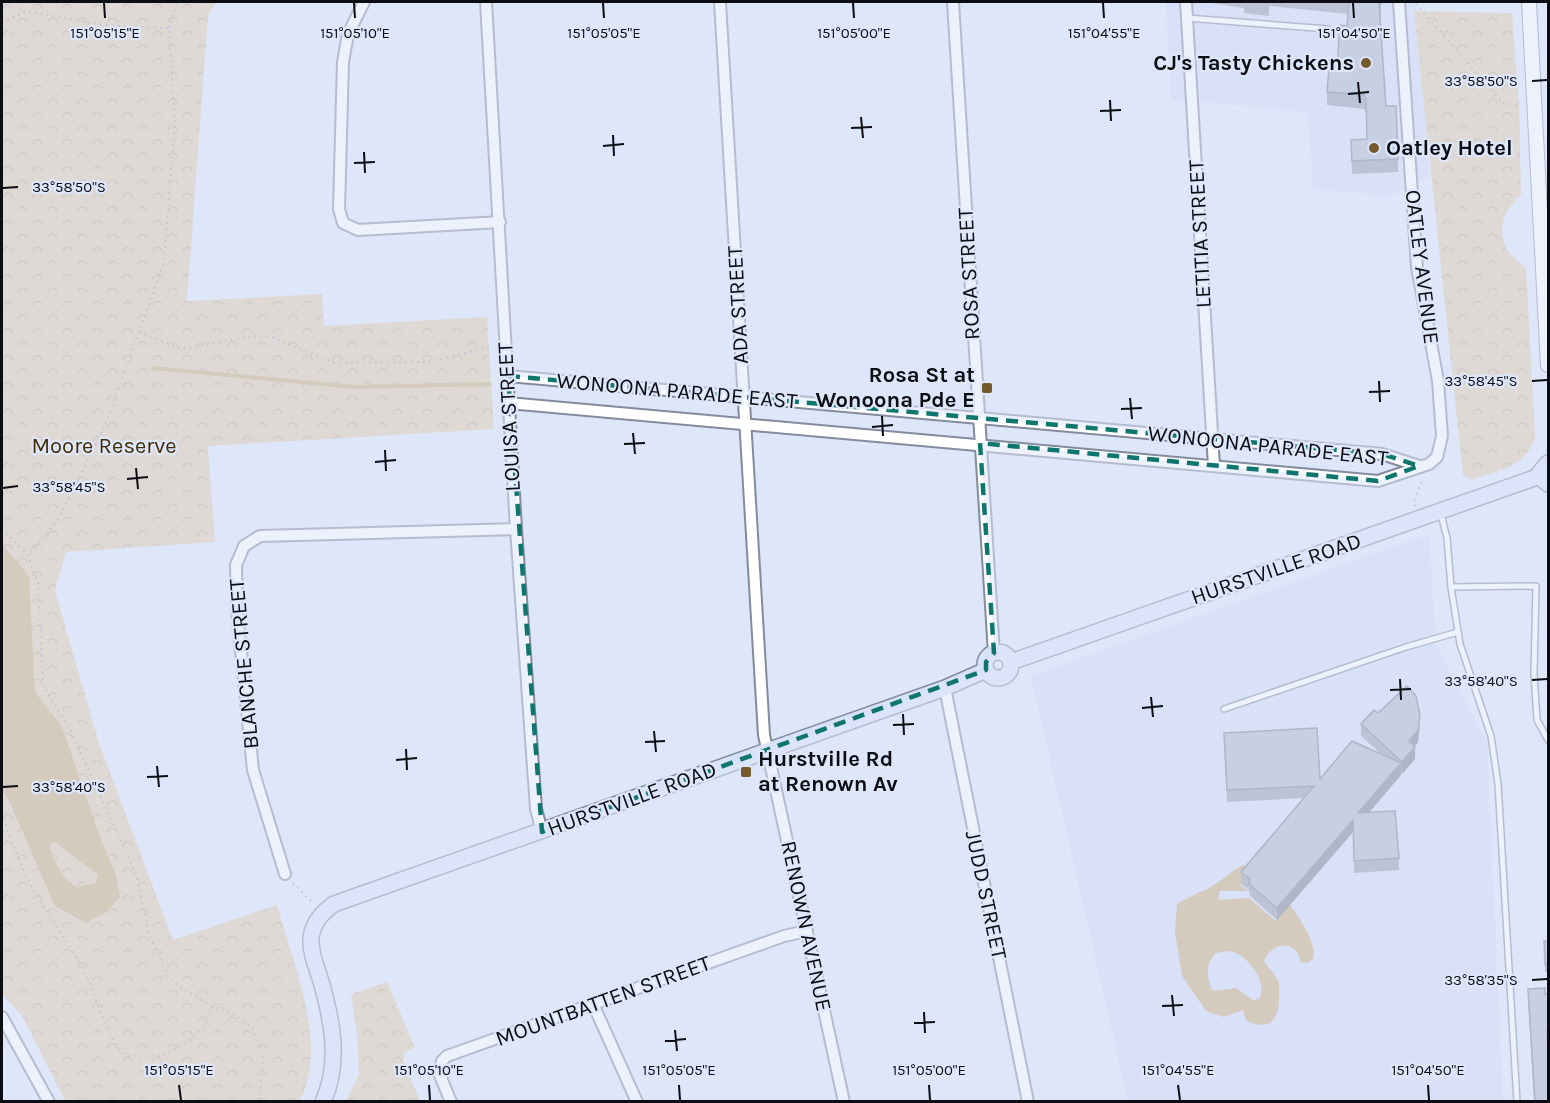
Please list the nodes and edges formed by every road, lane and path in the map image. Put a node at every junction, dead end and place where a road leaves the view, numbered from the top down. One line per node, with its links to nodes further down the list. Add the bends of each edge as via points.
1 (18, 2): 11 (path)
2 (177, 2): 14 (path)
3 (364, 2): 17 (street, via 348,34 343,62 339,209 343,223 358,230)
4 (486, 2): 17 (street, LOUISA STREET)
5 (720, 2): 23 (street, ADA STREET)
6 (953, 2): 25 (street, ROSA STREET)
7 (1186, 2): 12 (street, LETITIA STREET)
8 (1399, 2): 29 (street, OATLEY AVENUE, via 1417,267 1442,423 1441,448 1437,457)
9 (1529, 2): 18 (street)
10 (1416, 4): 16 (path, via 1503,103)
11 (22, 13): 13 (path); 14 (path, via 104,25)
12 (1187, 18): 15 (lane); 27 (street, LETITIA STREET)
13 (2, 23)
14 (169, 27): 19 (path, via 175,122 164,263)
15 (1328, 29)
16 (1519, 106)
17 (500, 222): 20 (street, LOUISA STREET)
18 (1546, 231): 21 (street)
19 (139, 332): 20 (path, via 182,349 269,336 334,363 362,364 428,362); 36 (path, via 103,430 68,501 57,521)
20 (504, 343): 22 (street, LOUISA STREET)
21 (1548, 364)
22 (507, 376): 23 (street, WONOONA PARADE EAST); 24 (street, LOUISA STREET)
23 (743, 397): 25 (street, WONOONA PARADE EAST); 26 (street, ADA STREET)
24 (508, 403): 26 (street, WONOONA PARADE EAST); 35 (street, LOUISA STREET)
25 (978, 419): 27 (street, WONOONA PARADE EAST); 28 (street, ROSA STREET)
26 (745, 425): 28 (street, WONOONA PARADE EAST); 45 (street, ADA STREET)
27 (1212, 438): 29 (street, WONOONA PARADE EAST, via 1382,454); 30 (street, LETITIA STREET)
28 (980, 443): 30 (street, WONOONA PARADE EAST); 39 (street, ROSA STREET)
29 (1424, 465): 30 (street, WONOONA PARADE EAST, via 1378,481); 33 (path, via 1414,501)
30 (1214, 466)
31 (1546, 474): 32 (main road, HURSTVILLE ROAD)
32 (1440, 511): 33 (main road, HURSTVILLE ROAD); 37 (lane, via 1447,538)
33 (1419, 518): 40 (main road, HURSTVILLE ROAD)
34 (2, 529): 36 (path)
35 (516, 529): 47 (street, LOUISA STREET, via 536,809); 48 (street, BLANCHE STREET, via 260,536 244,546 236,565 237,611 253,770)
36 (28, 555): 52 (path, via 38,583 43,684 71,732 136,874 149,934 170,980)
37 (1451, 587): 38 (lane); 44 (lane, via 1536,586 1537,720)
38 (1458, 632): 43 (lane); 61 (lane, via 1491,736 1498,784)
39 (994, 653): 40 (main road, via 1003,653); 41 (main road, via 986,662)
40 (1011, 662): 41 (main road, via 1010,671 1000,678 992,677)
41 (987, 670): 42 (main road, HURSTVILLE ROAD)
42 (945, 688): 45 (main road, HURSTVILLE ROAD); 60 (street, JUDD STREET)
43 (1224, 709)
44 (1548, 740)
45 (768, 751): 47 (main road, HURSTVILLE ROAD); 50 (street, RENOWN AVENUE)
46 (2, 813): 52 (path, via 25,873 87,978 115,1045 126,1056 162,1056 188,1042 205,1025)
47 (542, 832): 49 (main road, HURSTVILLE ROAD, via 357,896)
48 (285, 874): 49 (path)
49 (320, 917): 56 (main road, via 312,947 334,1044 332,1071)
50 (807, 931): 51 (street, MOUNTBATTEN STREET); 59 (street, RENOWN AVENUE)
51 (593, 1004): 57 (street, MOUNTBATTEN STREET, via 447,1056 439,1073); 58 (street)
52 (211, 1006): 55 (path, via 231,1012 245,1023 260,1045 264,1064 258,1100)
53 (2, 1017): 54 (street)
54 (49, 1101)
55 (254, 1101)
56 (323, 1101)
57 (451, 1101)
58 (637, 1101)
59 (844, 1101)
60 (1028, 1101)
61 (1517, 1101)

